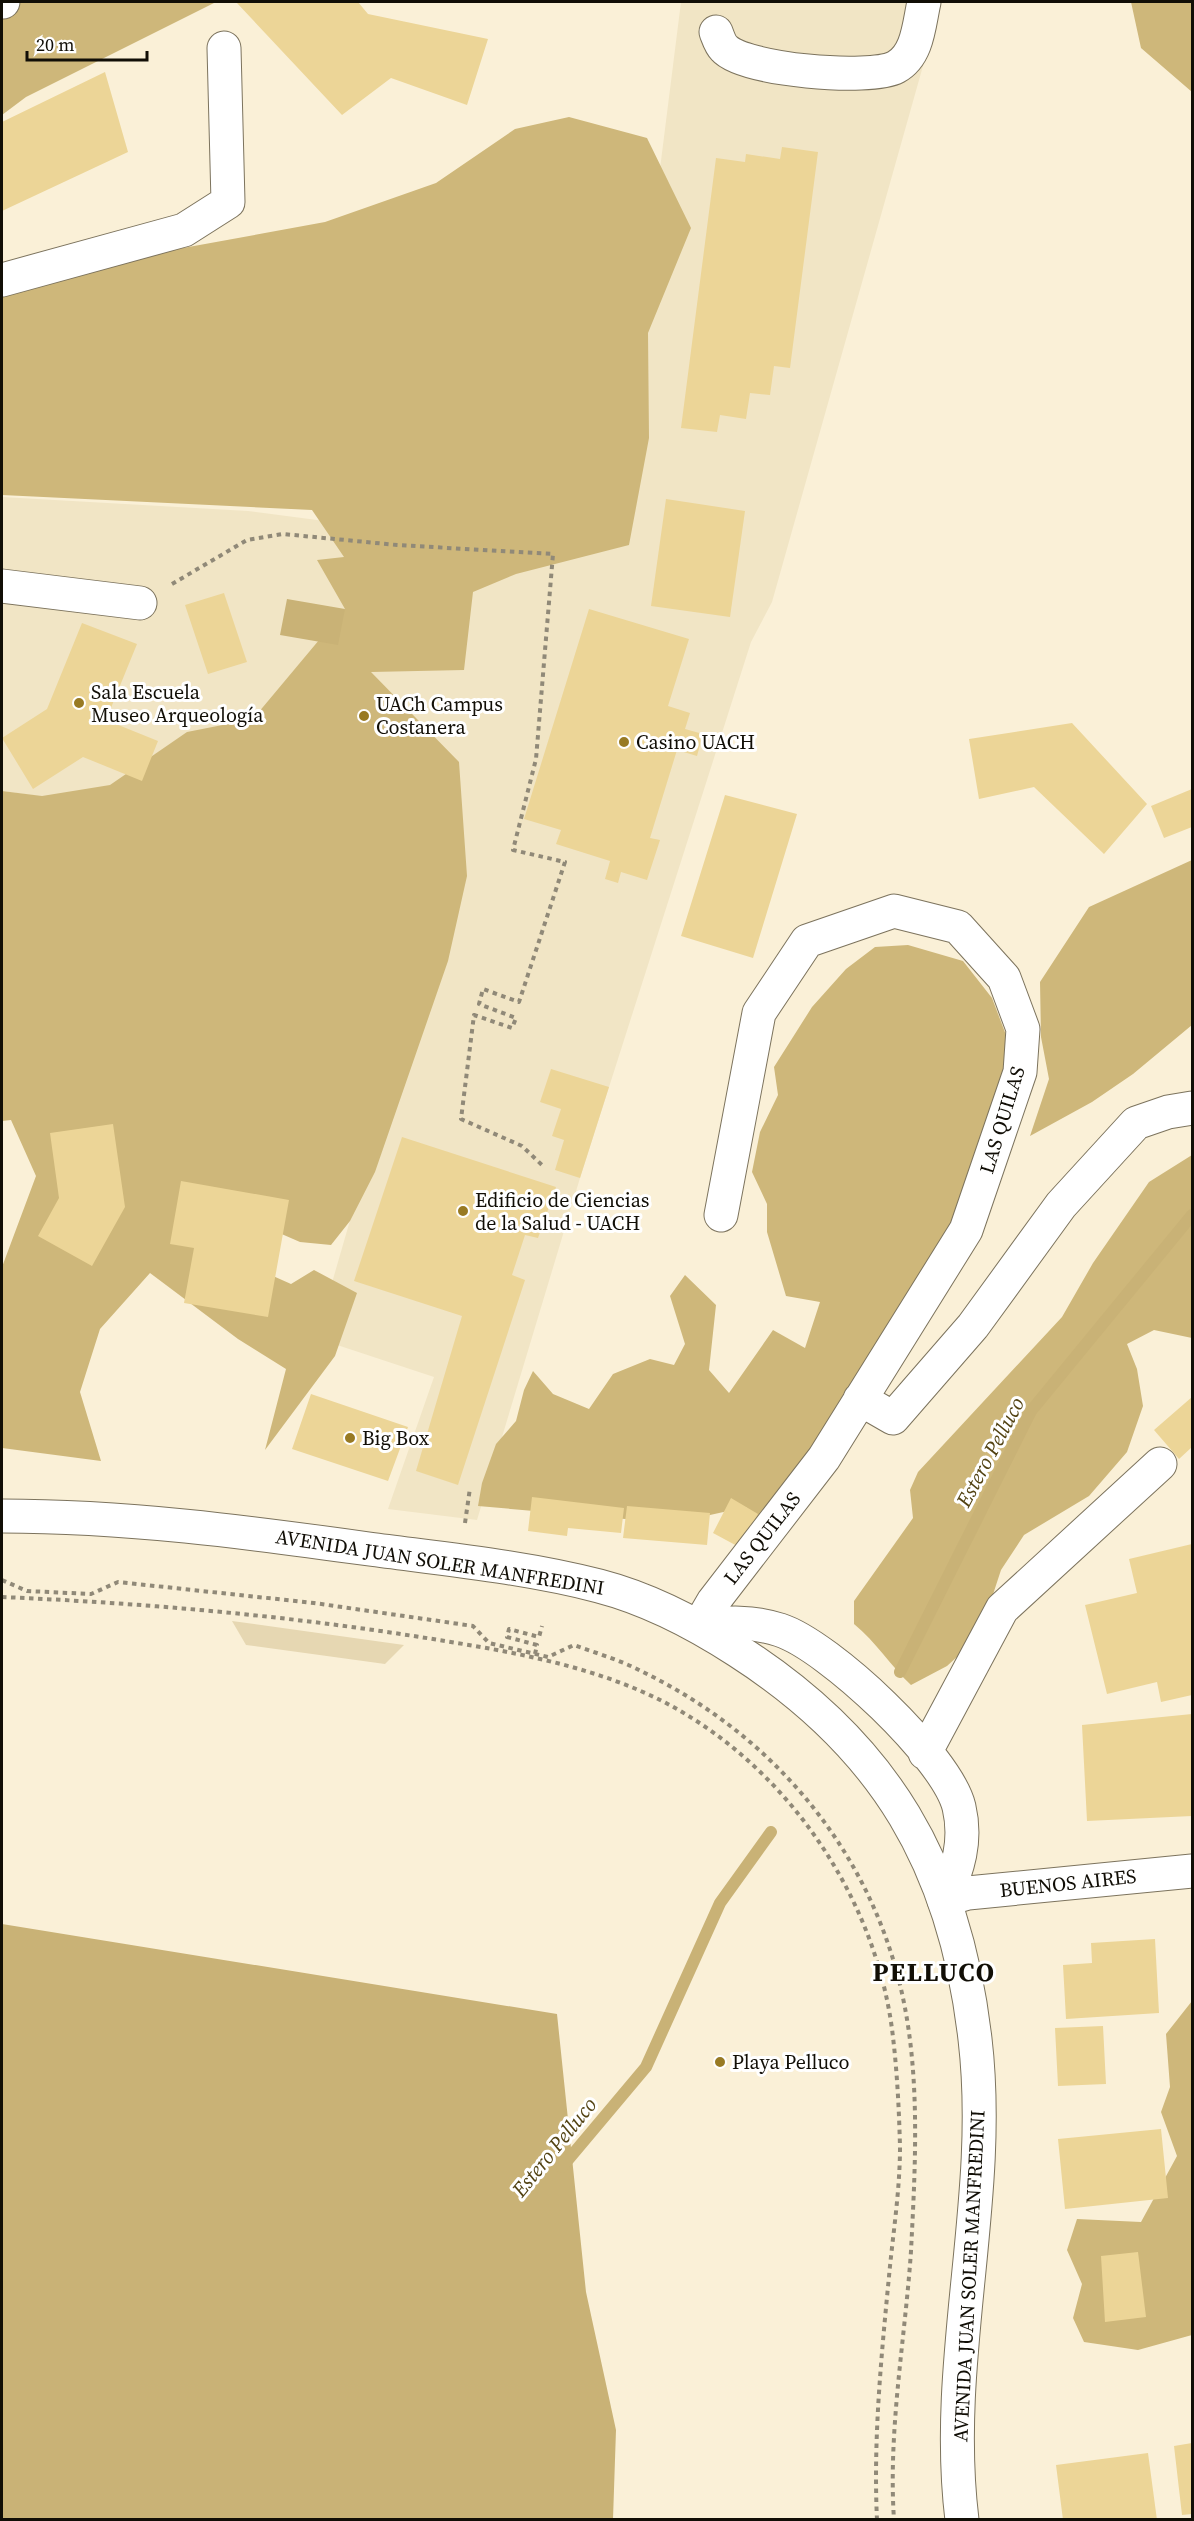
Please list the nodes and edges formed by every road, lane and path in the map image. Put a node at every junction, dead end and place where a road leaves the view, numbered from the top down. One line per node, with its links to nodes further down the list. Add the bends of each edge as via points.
1 (924, 2): 2 (main road, via 913,50 896,67 872,72 833,74 741,58 724,49)
2 (716, 32)
3 (224, 48): 4 (main road, via 228,202 184,230)
4 (2, 280)
5 (2, 586): 6 (main road)
6 (140, 603): 8 (path, via 247,540 283,534 553,554 536,759 513,850 565,862 519,1002 483,989 479,1004 516,1018 512,1028 474,1015 461,1119 522,1146)
7 (1192, 1108): 10 (main road, via 1136,1123 1061,1205 973,1326 893,1418)
8 (542, 1165)
9 (721, 1215): 10 (main road, LAS QUILAS, via 759,1013 807,941 894,911 958,927 1004,978 1023,1029 1020,1072 966,1230)
10 (860, 1399): 18 (main road, LAS QUILAS, via 824,1458 713,1602)
11 (1160, 1464): 20 (main road, via 1002,1610)
12 (470, 1488): 14 (path)
13 (2, 1516): 18 (main road, AVENIDA JUAN SOLER MANFREDINI, via 102,1518 191,1526 564,1578 640,1599)
14 (464, 1530)
15 (2, 1580): 19 (path, via 27,1591 91,1594 118,1582 314,1603 473,1626 489,1643)
16 (2, 1597): 19 (path, via 204,1610 352,1626)
17 (542, 1626): 19 (path, via 539,1637 509,1629 507,1637 537,1645)
18 (699, 1626): 20 (main road, via 740,1622 802,1641 854,1679); 22 (main road, AVENIDA JUAN SOLER MANFREDINI, via 822,1714 873,1768 909,1819)
19 (535, 1656): 23 (path, via 660,1700 734,1749 772,1784 820,1842 862,1921 891,2025 900,2151 882,2373); 24 (path, via 548,1657 574,1645 641,1670 742,1734 809,1799 840,1842 876,1909 905,2008 915,2140 910,2262 892,2470)
20 (925, 1753): 22 (main road, via 951,1786 962,1828 961,1852)
21 (1192, 1871): 22 (main road, BUENOS AIRES, via 968,1893)
22 (944, 1900): 25 (main road, AVENIDA JUAN SOLER MANFREDINI, via 968,1985 979,2105 975,2215 958,2410)
23 (877, 2520)
24 (894, 2520)
25 (962, 2520)

